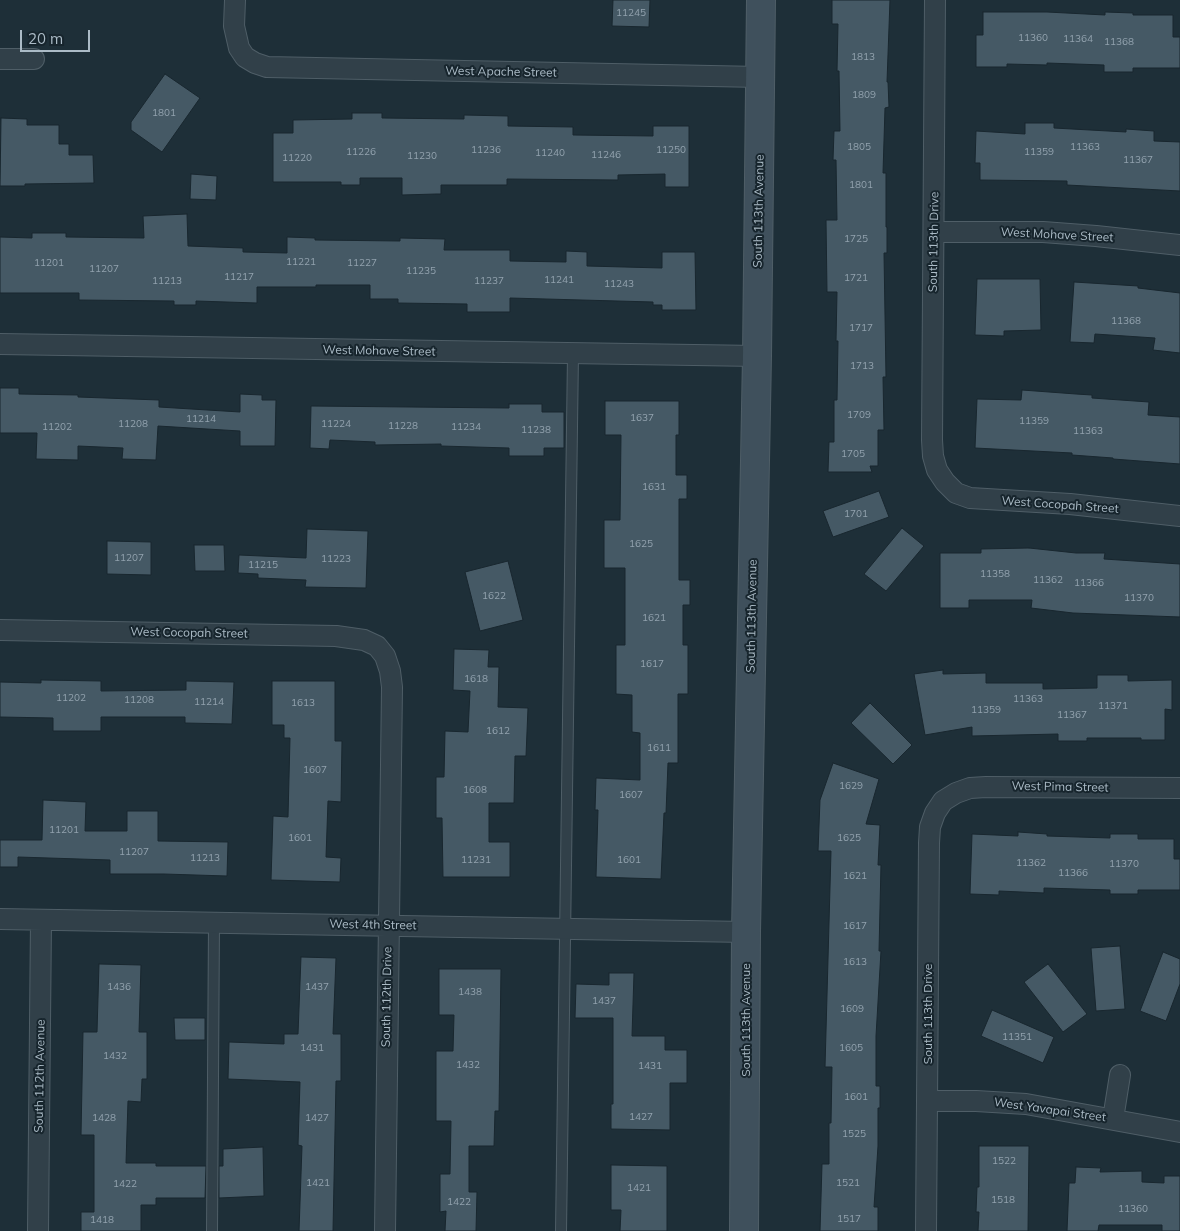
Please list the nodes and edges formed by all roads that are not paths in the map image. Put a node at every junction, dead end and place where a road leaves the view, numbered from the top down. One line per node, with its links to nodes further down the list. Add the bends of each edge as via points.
1 (235, 0): 6 (street, West Apache Street, via 234,26 239,48 255,63 280,68)
2 (760, 0): 6 (street, South 113th Avenue)
3 (935, 0): 7 (street, South 113th Drive)
4 (0, 59): 5 (street)
5 (34, 59)
6 (760, 77): 11 (street, South 113th Avenue)
7 (934, 232): 8 (street, West Mohave Street, via 1043,232); 12 (street, South 113th Drive, via 932,440 937,470)
8 (1180, 245)
9 (0, 344): 10 (street, West Mohave Street)
10 (573, 354): 11 (street, West Mohave Street); 22 (lane)
11 (757, 356): 23 (street, South 113th Avenue)
12 (945, 482): 13 (street, West Cocopah Street, via 956,493 970,498 1070,504)
13 (1180, 516)
14 (0, 630): 15 (street, West Cocopah Street, via 336,636 364,640)
15 (377, 646): 21 (street, South 112th Drive, via 388,664 392,687)
16 (1180, 788): 17 (street, West Pima Street, via 986,787 970,788)
17 (943, 801): 25 (street, South 113th Drive, via 930,827 929,843)
18 (0, 919): 19 (street, West 4th Street)
19 (41, 920): 20 (street, West 4th Street); 28 (street, South 112th Avenue)
20 (214, 923): 21 (street, West 4th Street); 29 (lane)
21 (388, 925): 22 (street, West 4th Street); 30 (street, South 112th Drive)
22 (566, 928): 23 (street, West 4th Street); 31 (lane)
23 (746, 932): 32 (street, South 113th Avenue)
24 (1120, 1075): 26 (street, West Yavapai Street)
25 (927, 1101): 26 (street, West Yavapai Street, via 1026,1104); 33 (street, South 113th Drive)
26 (1113, 1119): 27 (street, West Yavapai Street)
27 (1180, 1132)
28 (38, 1231)
29 (212, 1231)
30 (385, 1231)
31 (561, 1231)
32 (744, 1231)
33 (926, 1231)

